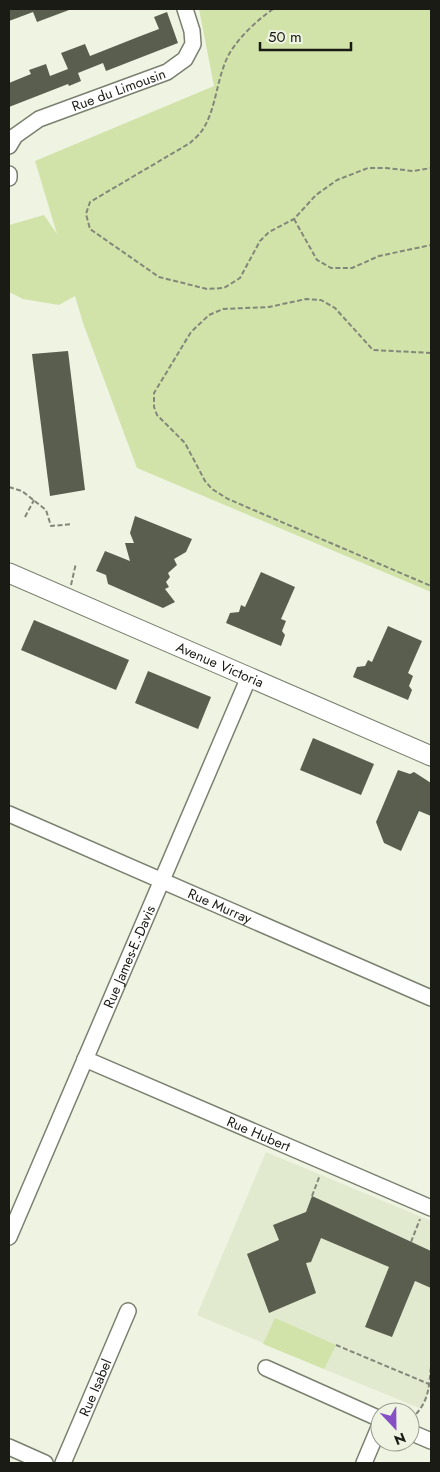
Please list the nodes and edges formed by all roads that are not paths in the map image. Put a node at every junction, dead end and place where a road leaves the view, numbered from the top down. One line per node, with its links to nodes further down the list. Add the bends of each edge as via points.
1 (185, 9): 2 (street, Rue du Limousin, via 193,44 186,59 167,72 40,119 15,136)
2 (9, 146)
3 (9, 174): 4 (street)
4 (9, 178)
5 (9, 573): 6 (street, Avenue Victoria)
6 (249, 677): 7 (street, Avenue Victoria); 9 (street, Rue James-E.-Davis)
7 (431, 756)
8 (9, 814): 9 (street, Rue Murray)
9 (162, 881): 10 (street, Rue Murray); 11 (street, Rue James-E.-Davis)
10 (431, 998)
11 (85, 1059): 12 (street, Rue Hubert); 13 (street, Rue James-E.-Davis)
12 (426, 1212)
13 (9, 1237)
14 (128, 1311): 20 (street, Rue Isabel)
15 (266, 1368): 16 (street)
16 (370, 1415)
17 (9, 1447): 19 (street)
18 (370, 1449): 21 (street)
19 (46, 1463)
20 (63, 1463)
21 (364, 1463)

